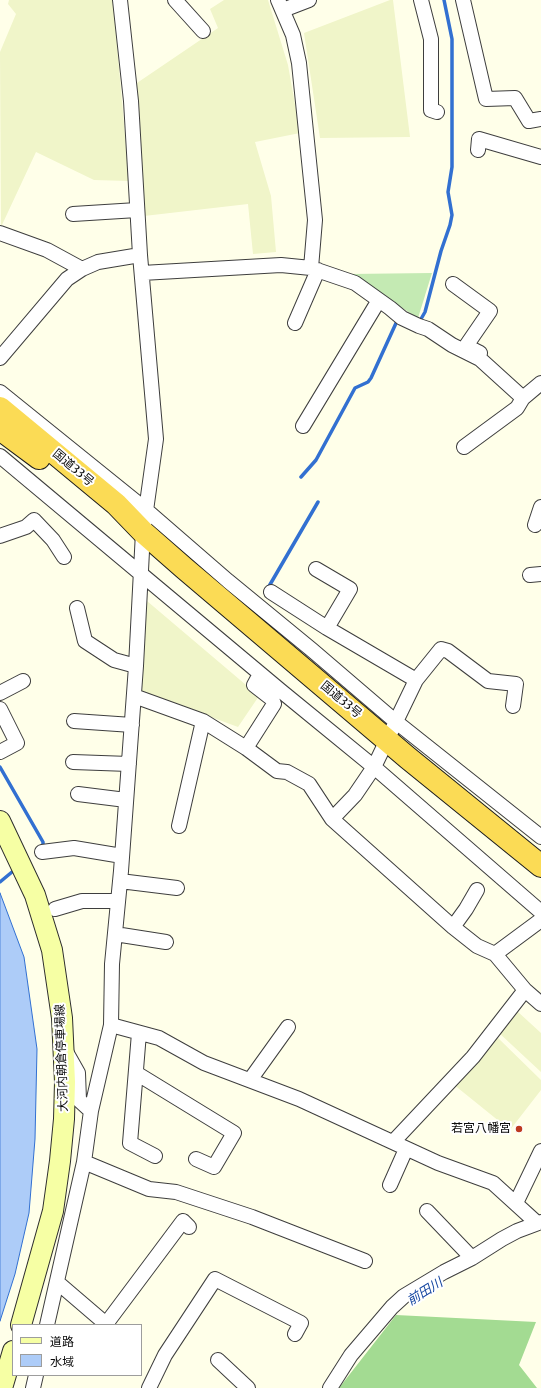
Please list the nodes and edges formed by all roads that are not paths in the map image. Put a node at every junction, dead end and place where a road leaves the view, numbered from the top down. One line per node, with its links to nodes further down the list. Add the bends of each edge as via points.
1 (120, 0): 12 (street, via 131,101)
2 (175, 0): 7 (street)
3 (309, 0): 6 (street)
4 (421, 0): 8 (street, via 431,38 431,110)
5 (463, 0): 9 (street, via 486,99 515,98 529,120)
6 (280, 5): 17 (street, via 293,35 299,63 316,220)
7 (203, 31)
8 (437, 112)
9 (541, 119)
10 (478, 150): 11 (street, via 479,139)
11 (541, 157)
12 (138, 210): 13 (street); 15 (street)
13 (73, 214)
14 (0, 233): 16 (street, via 47,250)
15 (140, 255): 16 (street, via 98,262); 18 (street)
16 (82, 269): 22 (street, via 67,279)
17 (315, 269): 18 (street, via 281,265); 20 (street, via 355,283); 21 (street)
18 (142, 273): 32 (street, via 156,438)
19 (454, 284): 25 (street, via 490,311 466,346 485,356)
20 (379, 300): 25 (street, via 402,318 428,329 480,359); 27 (street)
21 (295, 322)
22 (0, 358)
23 (541, 383): 25 (street)
24 (0, 392): 32 (street)
25 (525, 396): 29 (street, via 517,408)
26 (0, 408): 34 (highway, 国道33号, via 116,504)
27 (303, 426)
28 (0, 429): 34 (highway, 国道33号, via 110,511)
29 (464, 447)
30 (0, 456): 38 (street)
31 (541, 507): 33 (street)
32 (145, 509): 34 (street); 53 (street, via 228,582 312,650)
33 (535, 525)
34 (143, 532): 38 (street); 53 (highway, 国道33号, via 184,568)
35 (0, 536): 36 (street, via 26,527 34,520 53,540)
36 (64, 557)
37 (316, 569): 41 (street, via 350,589)
38 (140, 573): 42 (street); 43 (street)
39 (271, 592): 41 (street)
40 (77, 608): 42 (street, via 85,641 114,660)
41 (327, 628): 44 (street)
42 (136, 666): 47 (street)
43 (260, 674): 54 (street, via 254,685 272,699 274,704); 58 (street)
44 (416, 680): 48 (street, via 441,649 448,651 488,681 516,684); 53 (street)
45 (23, 681): 46 (street)
46 (0, 693)
47 (134, 696): 51 (street); 52 (street)
48 (513, 706)
49 (0, 708): 55 (street, via 17,743)
50 (74, 721): 52 (street)
51 (203, 721): 54 (street); 63 (street)
52 (132, 725): 57 (street)
53 (391, 730): 58 (street); 64 (street); 67 (highway, 国道33号)
54 (246, 748): 61 (street, via 277,771 287,772 309,784)
55 (0, 752)
56 (74, 762): 57 (street)
57 (129, 764): 60 (street)
58 (374, 767): 61 (street, via 355,794); 73 (street)
59 (78, 794): 60 (street)
60 (126, 800): 66 (street)
61 (332, 818): 75 (street)
62 (0, 821): 84 (main road, 大河内朝倉停車場線, via 35,895 52,950)
63 (179, 826)
64 (541, 837)
65 (42, 852): 66 (street, via 74,848)
66 (122, 856): 68 (street)
67 (541, 866)
68 (120, 881): 69 (street); 71 (street)
69 (177, 888)
70 (477, 890): 75 (street)
71 (118, 901): 72 (street, via 82,901); 76 (street)
72 (55, 909)
73 (541, 912)
74 (541, 920): 78 (street)
75 (453, 927): 78 (street, via 477,946)
76 (115, 934): 77 (street); 81 (street)
77 (166, 942)
78 (495, 954): 79 (street)
79 (525, 990): 80 (street); 88 (street, via 473,1057)
80 (541, 1004)
81 (111, 1025): 83 (street); 87 (street)
82 (288, 1027): 86 (street)
83 (139, 1033): 85 (street); 86 (street, via 159,1038 204,1063)
84 (64, 1048): 87 (street, via 78,1073 79,1100); 102 (main road, 大河内朝倉停車場線, via 64,1119 53,1211)
85 (136, 1073): 91 (street, via 130,1143); 92 (street, via 234,1133 214,1168)
86 (250, 1080): 88 (street, via 299,1098)
87 (91, 1111): 93 (street)
88 (393, 1142): 89 (street)
89 (406, 1149): 94 (street); 95 (street, via 492,1183)
90 (541, 1151): 95 (street)
91 (155, 1156)
92 (196, 1159)
93 (84, 1162): 100 (street, via 149,1189 176,1192 252,1217); 101 (street)
94 (390, 1185)
95 (516, 1203): 97 (street)
96 (427, 1211): 99 (street)
97 (539, 1222): 99 (street, via 507,1236)
98 (190, 1227): 101 (street, via 183,1221 106,1324)
99 (472, 1258): 112 (street, via 404,1296 351,1355)
100 (365, 1261)
101 (57, 1282): 103 (street)
102 (21, 1324)
103 (47, 1324)
104 (295, 1334): 110 (street, via 301,1323 215,1279 166,1354)
105 (12, 1354): 108 (main road)
106 (218, 1360): 111 (street)
107 (36, 1376): 109 (street)
108 (2, 1388)
109 (33, 1388)
110 (149, 1388)
111 (248, 1388)
112 (330, 1388)

